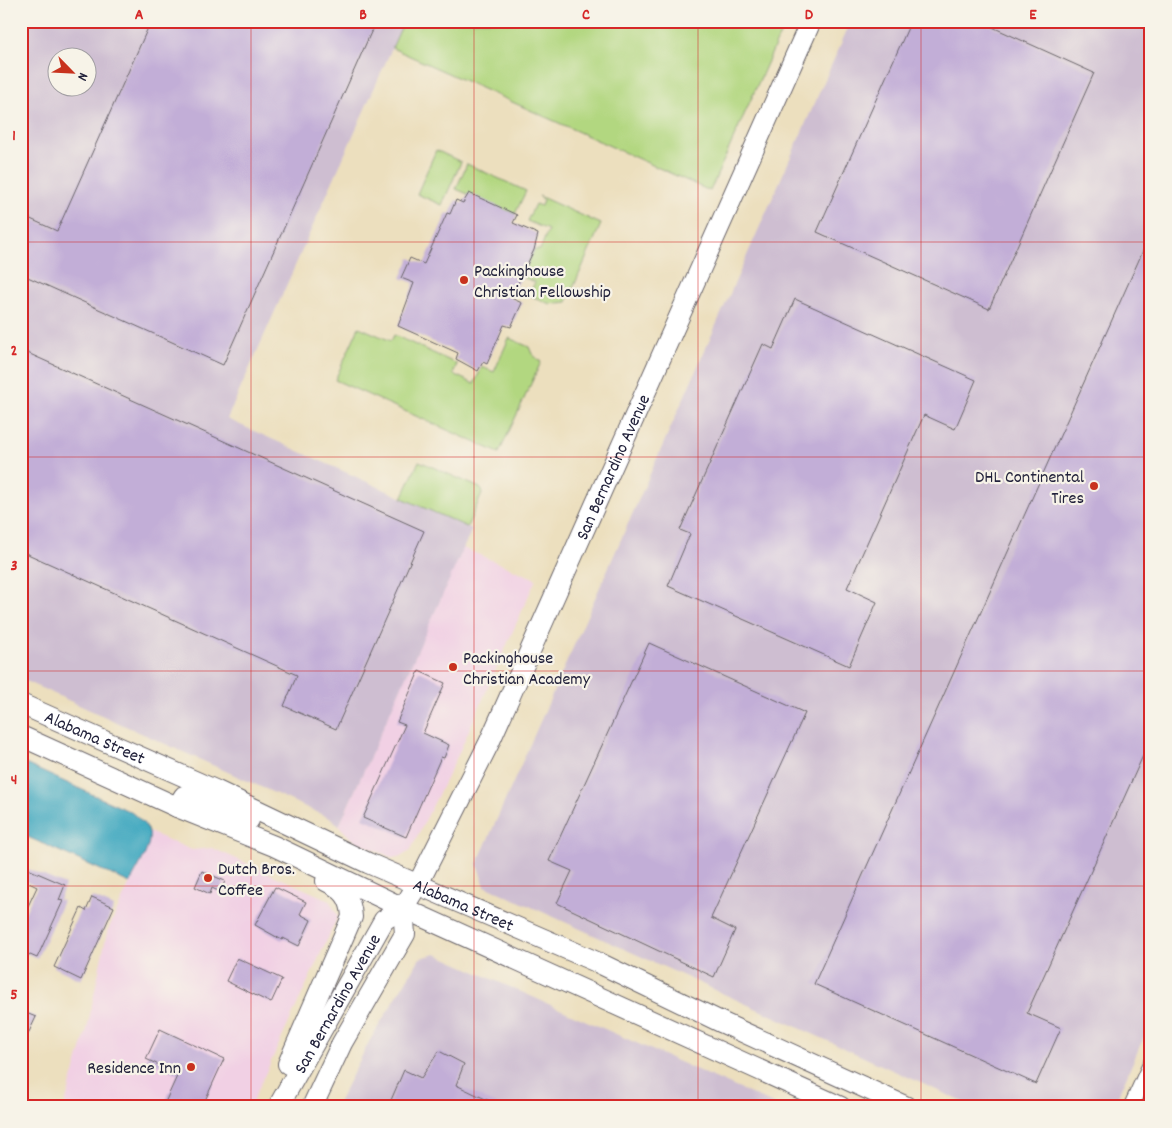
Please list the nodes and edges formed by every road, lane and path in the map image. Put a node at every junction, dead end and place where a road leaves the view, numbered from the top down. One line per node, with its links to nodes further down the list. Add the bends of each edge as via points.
1 (811, 21): 7 (main road, San Bernardino Avenue, via 489,743)
2 (21, 704): 5 (main road, Alabama Street)
3 (21, 736): 4 (main road, Alabama Street)
4 (177, 807): 5 (main road, via 188,795 269,827); 6 (main road, Alabama Street)
5 (312, 835): 7 (main road, Alabama Street)
6 (274, 846): 8 (main road, Alabama Street); 10 (main road, via 288,864 345,893 352,905 352,917)
7 (418, 884): 8 (main road, San Bernardino Avenue); 14 (main road, Alabama Street, via 599,963)
8 (403, 908): 11 (main road, San Bernardino Avenue, via 384,920); 12 (main road, San Bernardino Avenue, via 405,934 342,1043); 13 (main road, Alabama Street)
9 (1151, 1063): 15 (street)
10 (268, 1107)
11 (278, 1107)
12 (312, 1107)
13 (841, 1107)
14 (907, 1107)
15 (1131, 1107)

